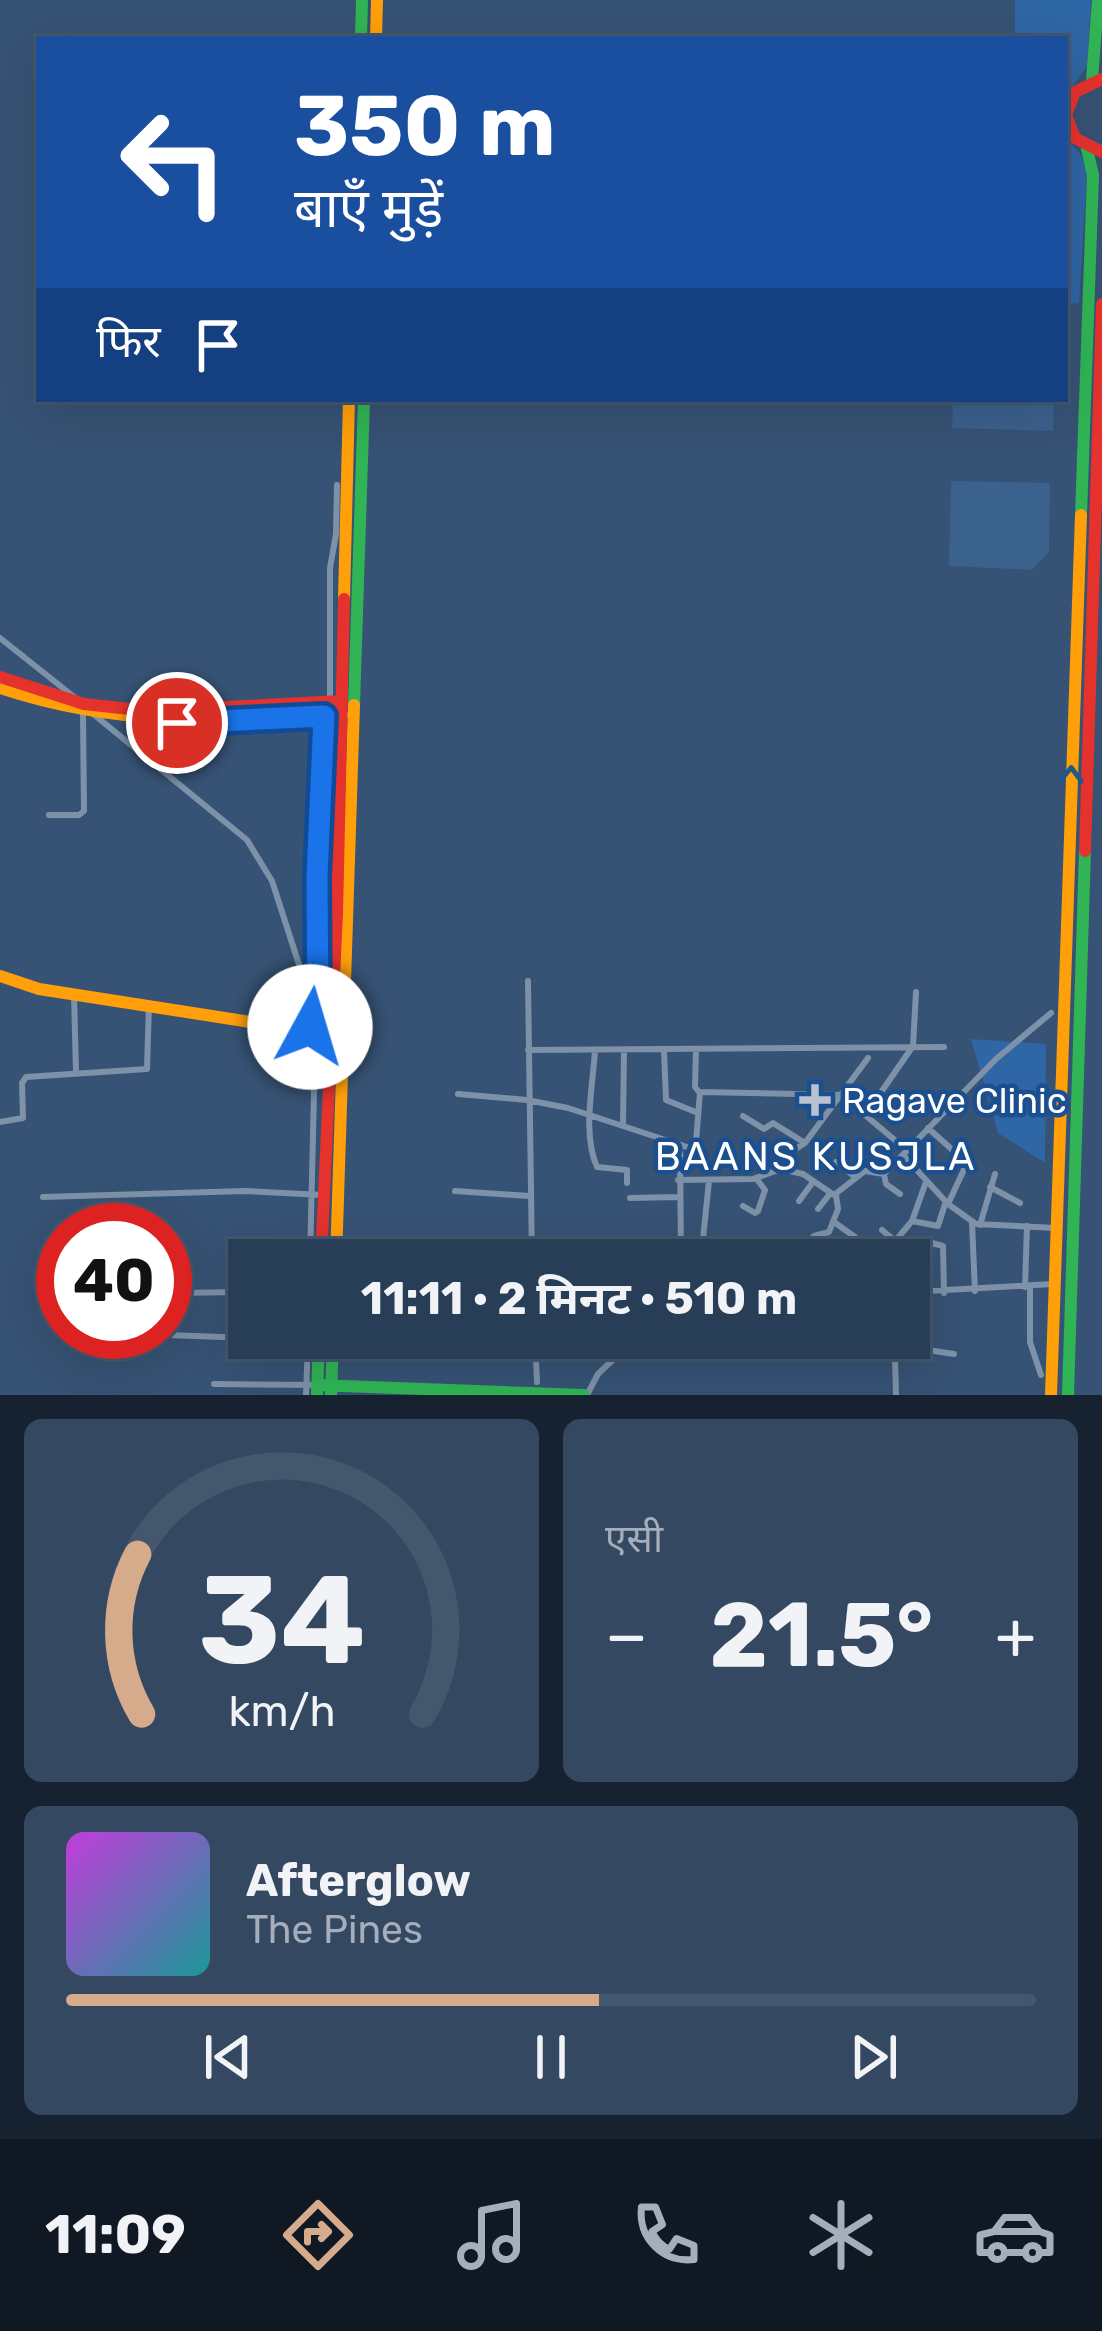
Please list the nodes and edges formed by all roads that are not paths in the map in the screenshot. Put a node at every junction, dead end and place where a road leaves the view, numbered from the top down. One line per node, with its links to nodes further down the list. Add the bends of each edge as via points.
1 (362, 0): 4 (street)
2 (377, 0): 5 (street)
3 (1098, 0): 6 (street)
4 (361, 36)
5 (376, 36)
6 (1097, 80): 7 (street)
7 (1068, 100)
8 (1068, 130): 9 (street)
9 (1094, 150): 67 (street, one-way to 9)
10 (1102, 304): 67 (street)
11 (349, 402): 13 (street)
12 (364, 402): 14 (street)
13 (341, 488): 14 (street); 18 (street)
14 (361, 491): 22 (street)
15 (0, 638): 19 (street)
16 (0, 677): 19 (street)
17 (0, 688): 19 (street)
18 (338, 706): 19 (street); 20 (street); 22 (street)
19 (87, 711): 20 (street, via 161,723); 21 (street, via 84,811); 31 (street, via 248,840 272,881)
20 (324, 716): 31 (street)
21 (49, 815)
22 (340, 963): 25 (street); 29 (street)
23 (0, 976): 27 (street)
24 (528, 981): 35 (street)
25 (346, 987): 29 (street); 89 (street)
26 (916, 992): 32 (street)
27 (74, 994): 28 (street); 40 (street)
28 (149, 1004): 31 (street, via 295,1029); 40 (street, via 147,1069)
29 (333, 1006): 31 (street); 69 (street)
30 (1051, 1013): 51 (street)
31 (318, 1023): 69 (street)
32 (913, 1046): 33 (street); 34 (street); 46 (street)
33 (944, 1047)
34 (696, 1049): 38 (street); 41 (street)
35 (528, 1050): 36 (street); 44 (street)
36 (595, 1050): 37 (street); 47 (street)
37 (624, 1050): 38 (street); 50 (street)
38 (664, 1050): 45 (street, via 666,1100)
39 (868, 1058): 43 (street)
40 (76, 1072): 49 (street, via 24,1078 25,1116)
41 (700, 1093): 43 (street); 45 (street)
42 (458, 1094): 44 (street)
43 (841, 1095): 46 (street); 52 (street)
44 (527, 1100): 47 (street); 72 (street)
45 (698, 1114): 53 (street, via 695,1145)
46 (866, 1114): 54 (street)
47 (590, 1115): 50 (street); 65 (street, via 597,1167 628,1170)
48 (742, 1116): 52 (street)
49 (0, 1122)
50 (623, 1126): 53 (street)
51 (928, 1128): 54 (street); 77 (street, via 967,1163)
52 (805, 1143): 56 (street)
53 (680, 1145): 61 (street)
54 (906, 1154): 57 (street); 64 (street)
55 (836, 1162): 60 (street)
56 (776, 1168): 59 (street); 63 (street)
57 (884, 1174): 60 (street); 70 (street)
58 (995, 1174): 66 (street)
59 (756, 1178): 62 (street); 79 (street, via 765,1192 758,1211)
60 (856, 1178): 71 (street)
61 (678, 1180): 62 (street); 74 (street)
62 (710, 1180): 92 (street)
63 (813, 1182): 71 (street); 76 (street)
64 (926, 1182): 77 (street); 81 (street)
65 (627, 1183)
66 (990, 1187): 78 (street); 83 (street)
67 (1065, 1191): 85 (street); 122 (street)
68 (454, 1192): 72 (street)
69 (318, 1194): 73 (street); 87 (street); 88 (street)
70 (900, 1194)
71 (833, 1195): 80 (street); 82 (street)
72 (530, 1196): 90 (street)
73 (43, 1197)
74 (678, 1197): 75 (street); 91 (street)
75 (630, 1198)
76 (800, 1201)
77 (947, 1203): 81 (street, via 939,1226); 83 (street)
78 (1019, 1203)
79 (743, 1207)
80 (818, 1209)
81 (912, 1221): 96 (street)
82 (834, 1222): 93 (street); 94 (street)
83 (976, 1224): 84 (street); 100 (street)
84 (1027, 1226): 85 (street); 99 (street)
85 (1057, 1228): 98 (street)
86 (882, 1230): 95 (street)
87 (313, 1239)
88 (320, 1239)
89 (337, 1239)
90 (531, 1239)
91 (680, 1239)
92 (703, 1239)
93 (811, 1239)
94 (854, 1239)
95 (895, 1239)
96 (897, 1239)
97 (930, 1244): 104 (street, via 944,1246)
98 (1057, 1284): 99 (street); 121 (street)
99 (1027, 1287): 100 (street); 114 (street)
100 (975, 1291): 104 (street)
101 (228, 1292): 103 (street)
102 (930, 1292): 104 (street)
103 (192, 1293)
104 (944, 1293)
105 (192, 1336): 106 (street)
106 (228, 1337)
107 (930, 1350): 108 (street)
108 (954, 1354)
109 (316, 1359): 117 (street)
110 (328, 1359): 117 (street)
111 (535, 1359): 115 (street)
112 (614, 1359): 119 (street)
113 (895, 1359): 120 (street)
114 (1041, 1375)
115 (536, 1382)
116 (214, 1384): 117 (street)
117 (321, 1389): 118 (street); 119 (street)
118 (306, 1395)
119 (586, 1395)
120 (896, 1395)
121 (1051, 1395)
122 (1068, 1395)

